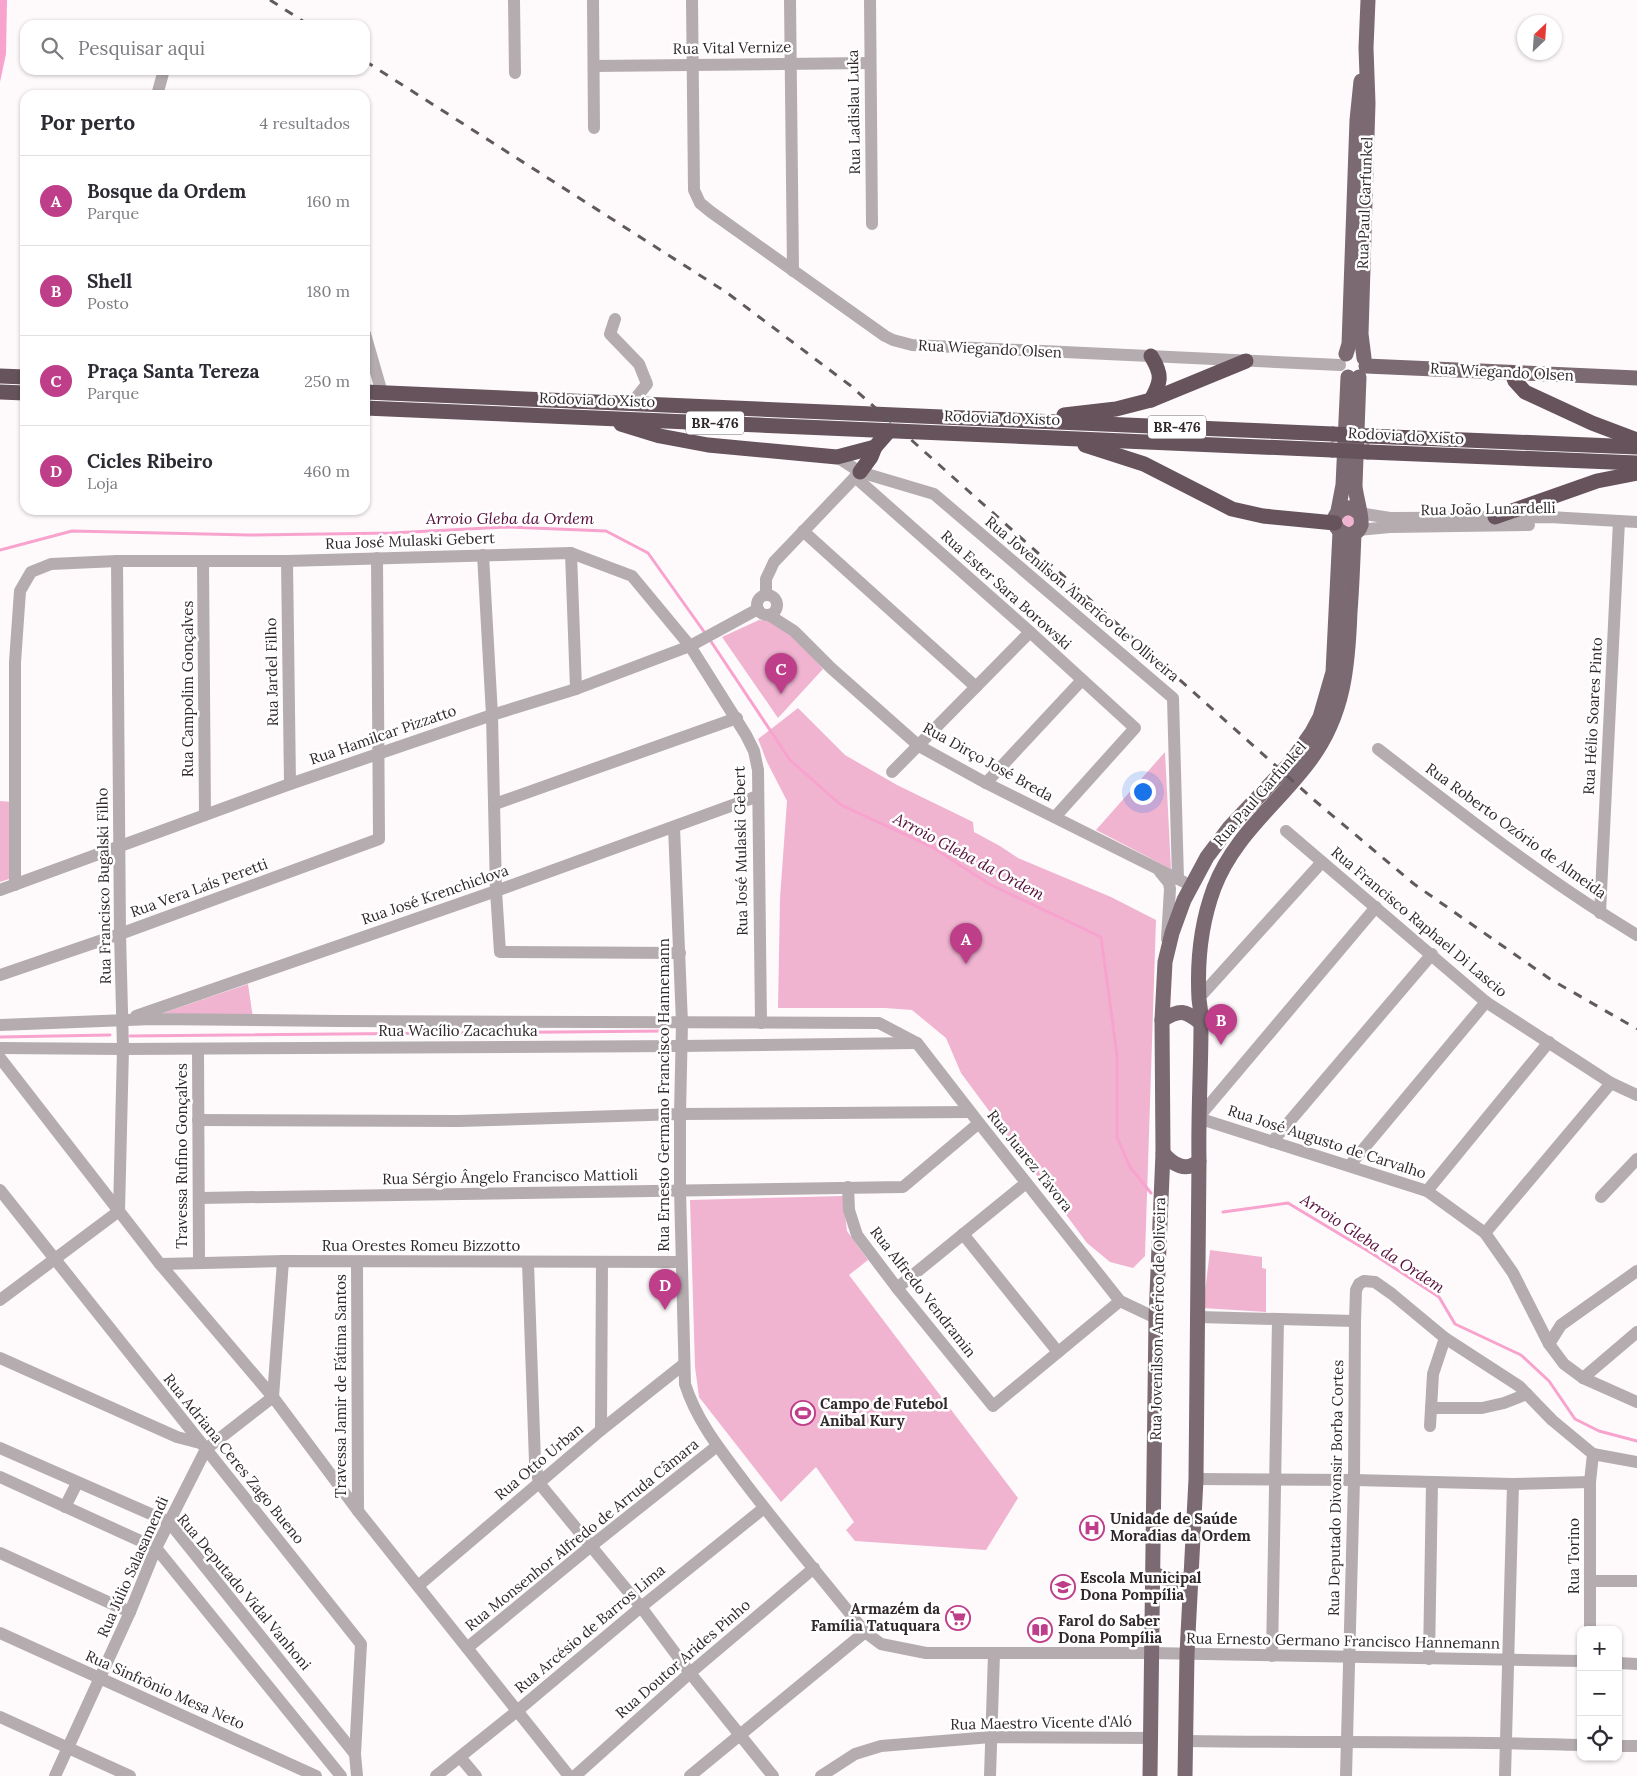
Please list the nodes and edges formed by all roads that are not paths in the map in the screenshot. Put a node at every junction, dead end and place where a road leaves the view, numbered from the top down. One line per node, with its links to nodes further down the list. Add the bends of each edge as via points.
1 (514, 0): 11 (street)
2 (593, 0): 10 (street)
3 (692, 0): 9 (street)
4 (790, 0): 8 (street)
5 (870, 0): 7 (street, Rua Ladislau Luka)
6 (1368, 0): 21 (main road, Rua Paul Garfunkel, via 1366,48 1357,106 1348,349)
7 (870, 63): 8 (street, Rua Vital Vernize); 15 (street, Rua Ladislau Luka)
8 (791, 64): 9 (street, Rua Vital Vernize); 16 (street)
9 (693, 65): 10 (street, Rua Vital Vernize); 16 (street, Rua Wiegando Olsen, via 694,190 700,203)
10 (594, 66): 14 (street)
11 (515, 73)
12 (163, 75): 13 (street)
13 (158, 90)
14 (594, 128)
15 (872, 224)
16 (793, 271): 19 (street, Rua Wiegando Olsen, via 878,332 902,343)
17 (615, 319): 31 (street, via 610,334 639,364 648,384)
18 (370, 351): 29 (street)
19 (1150, 356): 20 (street, Rua Wiegando Olsen); 30 (highway, via 1160,376)
20 (1246, 360): 21 (street, Rua Wiegando Olsen); 30 (highway)
21 (1354, 366): 22 (main road, Rua Wiegando Olsen); 44 (main road, Rua Paul Garfunkel, via 1354,485); 48 (main road, Rua Paul Garfunkel, via 1342,485)
22 (1512, 372): 25 (main road, Rua Wiegando Olsen); 37 (highway, via 1525,392)
23 (0, 376): 24 (highway)
24 (20, 377)
25 (1637, 378)
26 (0, 392): 28 (highway)
27 (370, 392): 29 (highway, Rodovia do Xisto / BR-476)
28 (20, 393)
29 (382, 393): 31 (highway, Rodovia do Xisto / BR-476)
30 (1151, 400): 34 (highway, via 1116,409)
31 (631, 404): 34 (highway, Rodovia do Xisto / BR-476)
32 (370, 408): 33 (highway, Rodovia do Xisto / BR-476)
33 (601, 418): 35 (highway, Rodovia do Xisto / BR-476); 40 (highway, via 660,436 708,445)
34 (1021, 420): 39 (highway, Rodovia do Xisto / BR-476, bridge)
35 (889, 431): 36 (highway, Rodovia do Xisto / BR-476); 38 (highway)
36 (1065, 438): 41 (highway, Rodovia do Xisto / BR-476, bridge); 48 (highway, via 1144,464 1232,508 1263,516)
37 (1637, 440)
38 (875, 447): 40 (highway); 43 (highway)
39 (1637, 447)
40 (838, 457): 43 (street, Rua Jovenilson Americo de Olliveira)
41 (1637, 463)
42 (1637, 473): 46 (highway, via 1597,482)
43 (857, 474): 49 (street); 59 (street, Rua Ester Sara Borowski); 81 (street, Rua Jovenilson Americo de Olliveira, via 934,494 1173,698)
44 (1359, 513): 46 (street, Rua João Lunardelli, via 1390,518); 48 (main road, Rua Paul Garfunkel, via 1362,522); 48 (main road, via 1346,508)
45 (1619, 521): 46 (street, Rua João Lunardelli, via 1549,517); 47 (street, Rua João Lunardelli); 86 (street, Rua Hélio Soares Pinto)
46 (1495, 522): 48 (street, Rua João Lunardelli)
47 (1637, 522)
48 (1345, 526): 81 (main road, Rua Paul Garfunkel, via 1333,672 1320,717 1290,762); 93 (main road, Rua Paul Garfunkel, via 1347,670 1339,702 1328,731 1311,759 1254,823 1232,852 1214,886 1201,945)
49 (803, 531): 56 (street, via 769,570 766,578); 62 (street)
50 (571, 553): 51 (street, Rua José Mulaski Gebert); 60 (street, Rua José Mulaski Gebert, via 632,576); 63 (street)
51 (483, 555): 52 (street, Rua José Mulaski Gebert); 64 (street)
52 (377, 558): 54 (street, Rua José Mulaski Gebert); 68 (street)
53 (117, 561): 55 (street, Rua José Mulaski Gebert); 78 (street, Rua Francisco Bugalski Filho); 82 (street, Rua José Mulaski Gebert, via 51,564 31,572 20,591 15,662)
54 (287, 561): 55 (street, Rua José Mulaski Gebert); 71 (street, Rua Jardel Filho)
55 (204, 562): 74 (street, Rua Campolim Gonçalves)
56 (772, 599): 57 (street, via 759,600); 57 (street, via 777,609 772,614); 58 (street, Rua Dirço José Breda)
57 (764, 612): 58 (street, Rua Dirço José Breda); 60 (street, Rua Hamilcar Pizzatto)
58 (794, 631): 66 (street, Rua Dirço José Breda)
59 (1030, 632): 61 (street, Rua Ester Sara Borowski); 62 (street)
60 (692, 645): 63 (street, Rua Hamilcar Pizzatto); 65 (street, Rua José Mulaski Gebert)
61 (1082, 680): 70 (street); 75 (street, Rua Ester Sara Borowski, via 1135,728)
62 (976, 688): 66 (street)
63 (576, 689): 64 (street, Rua Hamilcar Pizzatto)
64 (492, 715): 68 (street, Rua Hamilcar Pizzatto); 73 (street)
65 (737, 718): 72 (street, Rua José Mulaski Gebert, via 754,751); 73 (street)
66 (918, 746): 69 (street); 70 (street, Rua Dirço José Breda)
67 (1378, 749): 86 (street, Rua Roberto Ozório de Almeida, via 1521,859)
68 (378, 754): 71 (street, Rua Hamilcar Pizzatto); 87 (street, Rua Vera Laís Peretti, via 379,839)
69 (892, 772)
70 (986, 783): 75 (street, Rua Dirço José Breda)
71 (290, 784): 74 (street, Rua Hamilcar Pizzatto)
72 (758, 796): 76 (street, Rua José Krenchiclova); 97 (street, Rua José Mulaski Gebert)
73 (495, 804): 84 (street)
74 (205, 815): 78 (street, Rua Hamilcar Pizzatto)
75 (1055, 817): 80 (street, Rua Dirço José Breda)
76 (674, 827): 84 (street, Rua José Krenchiclova); 89 (street, Rua Ernesto Germano Francisco Hannemann)
77 (1286, 832): 79 (street, Rua Francisco Raphael Di Lascio)
78 (120, 845): 82 (street, Rua Hamilcar Pizzatto); 87 (street, Rua Francisco Bugalski Filho)
79 (1322, 862): 85 (street, Rua Francisco Raphael Di Lascio); 93 (street)
80 (1154, 867): 81 (street, Rua Dirço José Breda); 91 (street, Rua Jovenilson Américo de Oliveira, via 1165,877 1170,889)
81 (1184, 882): 91 (main road, Rua Paul Garfunkel)
82 (15, 884): 83 (street)
83 (0, 890)
84 (496, 891): 89 (street, via 500,952); 95 (street, Rua José Krenchiclova)
85 (1376, 907): 90 (street, Rua Francisco Raphael Di Lascio); 113 (street)
86 (1600, 913): 88 (street, Rua Roberto Ozório de Almeida)
87 (120, 934): 92 (street, Rua Vera Laís Peretti); 95 (street, Rua Francisco Bugalski Filho)
88 (1637, 935)
89 (680, 953): 98 (street, Rua Ernesto Germano Francisco Hannemann)
90 (1432, 954): 94 (street, Rua Francisco Raphael Di Lascio); 116 (street)
91 (1165, 962): 96 (main road, Rua Jovenilson Américo de Oliveira)
92 (0, 975)
93 (1199, 998): 100 (main road)
94 (1486, 1002): 103 (street, Rua Francisco Raphael Di Lascio); 120 (street)
95 (122, 1020): 98 (street, Rua Wacílio Zacachuka); 101 (street, Rua Wacílio Zacachuka); 107 (street, Rua Francisco Bugalski Filho)
96 (1162, 1020): 100 (main road, via 1181,1011); 117 (main road, Rua Jovenilson Américo de Oliveira)
97 (761, 1022): 98 (street, Rua Wacílio Zacachuka); 99 (street, Rua Wacílio Zacachuka)
98 (682, 1023): 104 (street, Rua Ernesto Germano Francisco Hannemann)
99 (879, 1023): 102 (street, Rua Juarez Távora)
100 (1202, 1023): 113 (main road)
101 (0, 1025)
102 (917, 1042): 104 (street, Rua Wacílio Zacachuka); 111 (street, Rua Juarez Távora)
103 (1549, 1042): 109 (street, Rua Francisco Raphael Di Lascio); 125 (street)
104 (682, 1046): 106 (street, Rua Wacílio Zacachuka); 112 (street, Rua Ernesto Germano Francisco Hannemann)
105 (0, 1048): 107 (street, Rua Wacílio Zacachuka)
106 (198, 1049): 107 (street, Rua Wacílio Zacachuka); 114 (street, Travessa Rufino Gonçalves)
107 (123, 1050): 128 (street, Rua Francisco Bugalski Filho)
108 (0, 1058): 128 (street)
109 (1611, 1083): 110 (street, Rua Francisco Raphael Di Lascio); 129 (street)
110 (1637, 1095)
111 (970, 1112): 112 (street); 115 (street, Rua Juarez Távora)
112 (680, 1114): 114 (street, via 459,1121); 124 (street, Rua Ernesto Germano Francisco Hannemann)
113 (1198, 1118): 116 (street, Rua José Augusto de Carvalho); 119 (main road)
114 (198, 1120): 127 (street, Travessa Rufino Gonçalves)
115 (979, 1123): 121 (street, Rua Juarez Távora); 122 (street, Rua Sérgio Ângelo Francisco Mattioli, via 902,1187)
116 (1272, 1142): 120 (street, Rua José Augusto de Carvalho)
117 (1163, 1153): 119 (main road, via 1182,1167); 144 (main road, Rua Jovenilson Américo de Oliveira)
118 (1637, 1159): 126 (street)
119 (1199, 1161): 143 (main road)
120 (1350, 1165): 125 (street, Rua José Augusto de Carvalho)
121 (1026, 1183): 130 (street); 142 (street, Rua Juarez Távora)
122 (848, 1187): 124 (street, Rua Sérgio Ângelo Francisco Mattioli); 140 (street, Rua Alfredo Vendramin, via 849,1210 857,1235)
123 (0, 1190): 131 (street, Rua Adriana Ceres Zago Bueno)
124 (680, 1190): 127 (street, Rua Sérgio Ângelo Francisco Mattioli); 135 (street, Rua Ernesto Germano Francisco Hannemann)
125 (1427, 1191): 129 (street, Rua José Augusto de Carvalho)
126 (1601, 1197)
127 (198, 1198): 133 (street, Travessa Rufino Gonçalves)
128 (119, 1212): 131 (street); 138 (street)
129 (1485, 1233): 149 (street, Rua José Augusto de Carvalho, via 1513,1273)
130 (962, 1234): 140 (street); 150 (street)
131 (54, 1259): 141 (street); 160 (street, Rua Adriana Ceres Zago Bueno)
132 (283, 1261): 133 (street, Rua Orestes Romeu Bizzotto); 134 (street, Rua Orestes Romeu Bizzotto); 155 (street)
133 (199, 1262): 138 (street, Rua Orestes Romeu Bizzotto)
134 (357, 1262): 136 (street, Rua Orestes Romeu Bizzotto); 176 (street, Travessa Jamir de Fátima Santos)
135 (681, 1262): 137 (street, Rua Orestes Romeu Bizzotto); 152 (street, Rua Ernesto Germano Francisco Hannemann)
136 (528, 1263): 137 (street, Rua Orestes Romeu Bizzotto); 171 (street, via 535,1462)
137 (602, 1263): 159 (street)
138 (160, 1264): 155 (street)
139 (1637, 1271): 149 (street, via 1561,1325)
140 (897, 1288): 150 (street, Rua Alfredo Vendramin, via 993,1406)
141 (0, 1300)
142 (1120, 1301): 144 (street, Rua Juarez Távora); 150 (street)
143 (1198, 1317): 145 (street); 166 (main road)
144 (1156, 1318): 182 (main road, Rua Jovenilson Américo de Oliveira)
145 (1278, 1319): 146 (street); 167 (street)
146 (1355, 1321): 148 (street, Rua Deputado Divonsir Borba Cortes, via 1359,1284 1375,1282); 168 (street, Rua Deputado Divonsir Borba Cortes)
147 (1637, 1332): 153 (street)
148 (1445, 1338): 154 (street, via 1504,1375); 157 (street, via 1433,1374)
149 (1549, 1344): 153 (street, Rua José Augusto de Carvalho, via 1564,1364)
150 (1058, 1352)
151 (0, 1358): 160 (street)
152 (684, 1364): 159 (street, Rua Otto Urban); 161 (street, Rua Ernesto Germano Francisco Hannemann, via 690,1400)
153 (1583, 1378): 156 (street, Rua José Augusto de Carvalho)
154 (1527, 1394): 157 (street, via 1482,1408); 163 (street)
155 (273, 1398): 160 (street, Rua Júlio Salasamendi); 176 (street)
156 (1637, 1402)
157 (1431, 1408): 158 (street)
158 (1430, 1426)
159 (601, 1430): 171 (street, Rua Otto Urban)
160 (204, 1446): 177 (street, Rua Júlio Salasamendi); 217 (street, Rua Adriana Ceres Zago Bueno, via 361,1644)
161 (717, 1446): 175 (street, Rua Ernesto Germano Francisco Hannemann); 178 (street, Rua Monsenhor Alfredo de Arruda Câmara)
162 (0, 1448): 172 (street, Rua Deputado Vidal Vanhoni)
163 (1593, 1454): 164 (street); 170 (street, Rua Torino)
164 (1637, 1462)
165 (0, 1477): 174 (street)
166 (1196, 1479): 167 (street); 183 (main road)
167 (1274, 1480): 168 (street); 196 (street)
168 (1354, 1480): 169 (street); 197 (street, Rua Deputado Divonsir Borba Cortes)
169 (1432, 1482): 173 (street); 198 (street)
170 (1590, 1482): 173 (street); 184 (street, Rua Torino)
171 (540, 1483): 178 (street); 186 (street, Rua Otto Urban)
172 (78, 1484): 174 (street); 177 (street, Rua Deputado Vidal Vanhoni)
173 (1513, 1484): 199 (street)
174 (65, 1507): 179 (street)
175 (764, 1508): 181 (street, Rua Ernesto Germano Francisco Hannemann); 187 (street, Rua Arcésio de Barros Lima)
176 (358, 1511): 186 (street)
177 (169, 1522): 179 (street, Rua Júlio Salasamendi); 217 (street, Rua Deputado Vidal Vanhoni)
178 (591, 1546): 187 (street); 192 (street, Rua Monsenhor Alfredo de Arruda Câmara)
179 (156, 1548): 188 (street, Rua Júlio Salasamendi); 223 (street)
180 (0, 1553): 188 (street)
181 (814, 1568): 190 (street, Rua Ernesto Germano Francisco Hannemann); 203 (street, Rua Doutor Arides Pinho)
182 (1154, 1574): 183 (main road, via 1175,1582); 193 (main road, Rua Jovenilson Américo de Oliveira)
183 (1191, 1578): 195 (main road)
184 (1590, 1581): 185 (street); 189 (street, Rua Torino)
185 (1637, 1581)
186 (418, 1586): 192 (street)
187 (641, 1606): 203 (street); 205 (street, Rua Arcésio de Barros Lima)
188 (130, 1612): 204 (street, Rua Júlio Salasamendi)
189 (1590, 1626)
190 (865, 1632): 194 (street, Rua Ernesto Germano Francisco Hannemann, via 881,1644 926,1653); 207 (street)
191 (0, 1633): 204 (street, Rua Sinfrônio Mesa Neto)
192 (467, 1648): 205 (street)
193 (1151, 1653): 194 (street, Rua Ernesto Germano Francisco Hannemann); 195 (street, Rua Ernesto Germano Francisco Hannemann); 209 (main road, Rua Jovenilson Américo de Oliveira)
194 (994, 1654): 208 (street)
195 (1187, 1654): 196 (street, Rua Ernesto Germano Francisco Hannemann); 210 (main road)
196 (1272, 1656): 197 (street, Rua Ernesto Germano Francisco Hannemann)
197 (1349, 1657): 198 (street, Rua Ernesto Germano Francisco Hannemann); 212 (street, Rua Deputado Divonsir Borba Cortes)
198 (1429, 1659): 199 (street, Rua Ernesto Germano Francisco Hannemann)
199 (1508, 1660): 200 (street, Rua Ernesto Germano Francisco Hannemann); 211 (street)
200 (1577, 1661)
201 (1622, 1663): 202 (street)
202 (1637, 1664)
203 (690, 1673): 207 (street); 227 (street, Rua Doutor Arides Pinho)
204 (100, 1679): 216 (street, Rua Júlio Salasamendi); 222 (street, Rua Sinfrônio Mesa Neto)
205 (517, 1711): 218 (street, Rua Arcésio de Barros Lima); 226 (street)
206 (0, 1717): 216 (street)
207 (739, 1735): 228 (street); 229 (street)
208 (991, 1737): 209 (street, Rua Maestro Vicente d'Aló); 230 (street, Rua Maestro Vicente d'Aló, via 881,1746 855,1754); 231 (street)
209 (1150, 1738): 232 (main road, Rua Jovenilson Américo de Oliveira)
210 (1186, 1741): 212 (street); 233 (main road)
211 (1506, 1742): 212 (street); 213 (street); 235 (street)
212 (1347, 1743): 234 (street, Rua Deputado Divonsir Borba Cortes)
213 (1577, 1745)
214 (1622, 1746): 215 (street)
215 (1637, 1746)
216 (69, 1748): 220 (street, Rua Júlio Salasamendi); 221 (street)
217 (355, 1754): 219 (street, Rua Adriana Ceres Zago Bueno)
218 (460, 1757): 224 (street, Rua Arcésio de Barros Lima); 225 (street)
219 (357, 1772): 223 (street)
220 (55, 1776)
221 (130, 1776)
222 (316, 1776)
223 (341, 1776)
224 (436, 1776)
225 (476, 1776)
226 (569, 1776)
227 (575, 1776)
228 (690, 1776)
229 (773, 1776)
230 (821, 1776)
231 (990, 1776)
232 (1150, 1776)
233 (1185, 1776)
234 (1346, 1776)
235 (1505, 1776)

